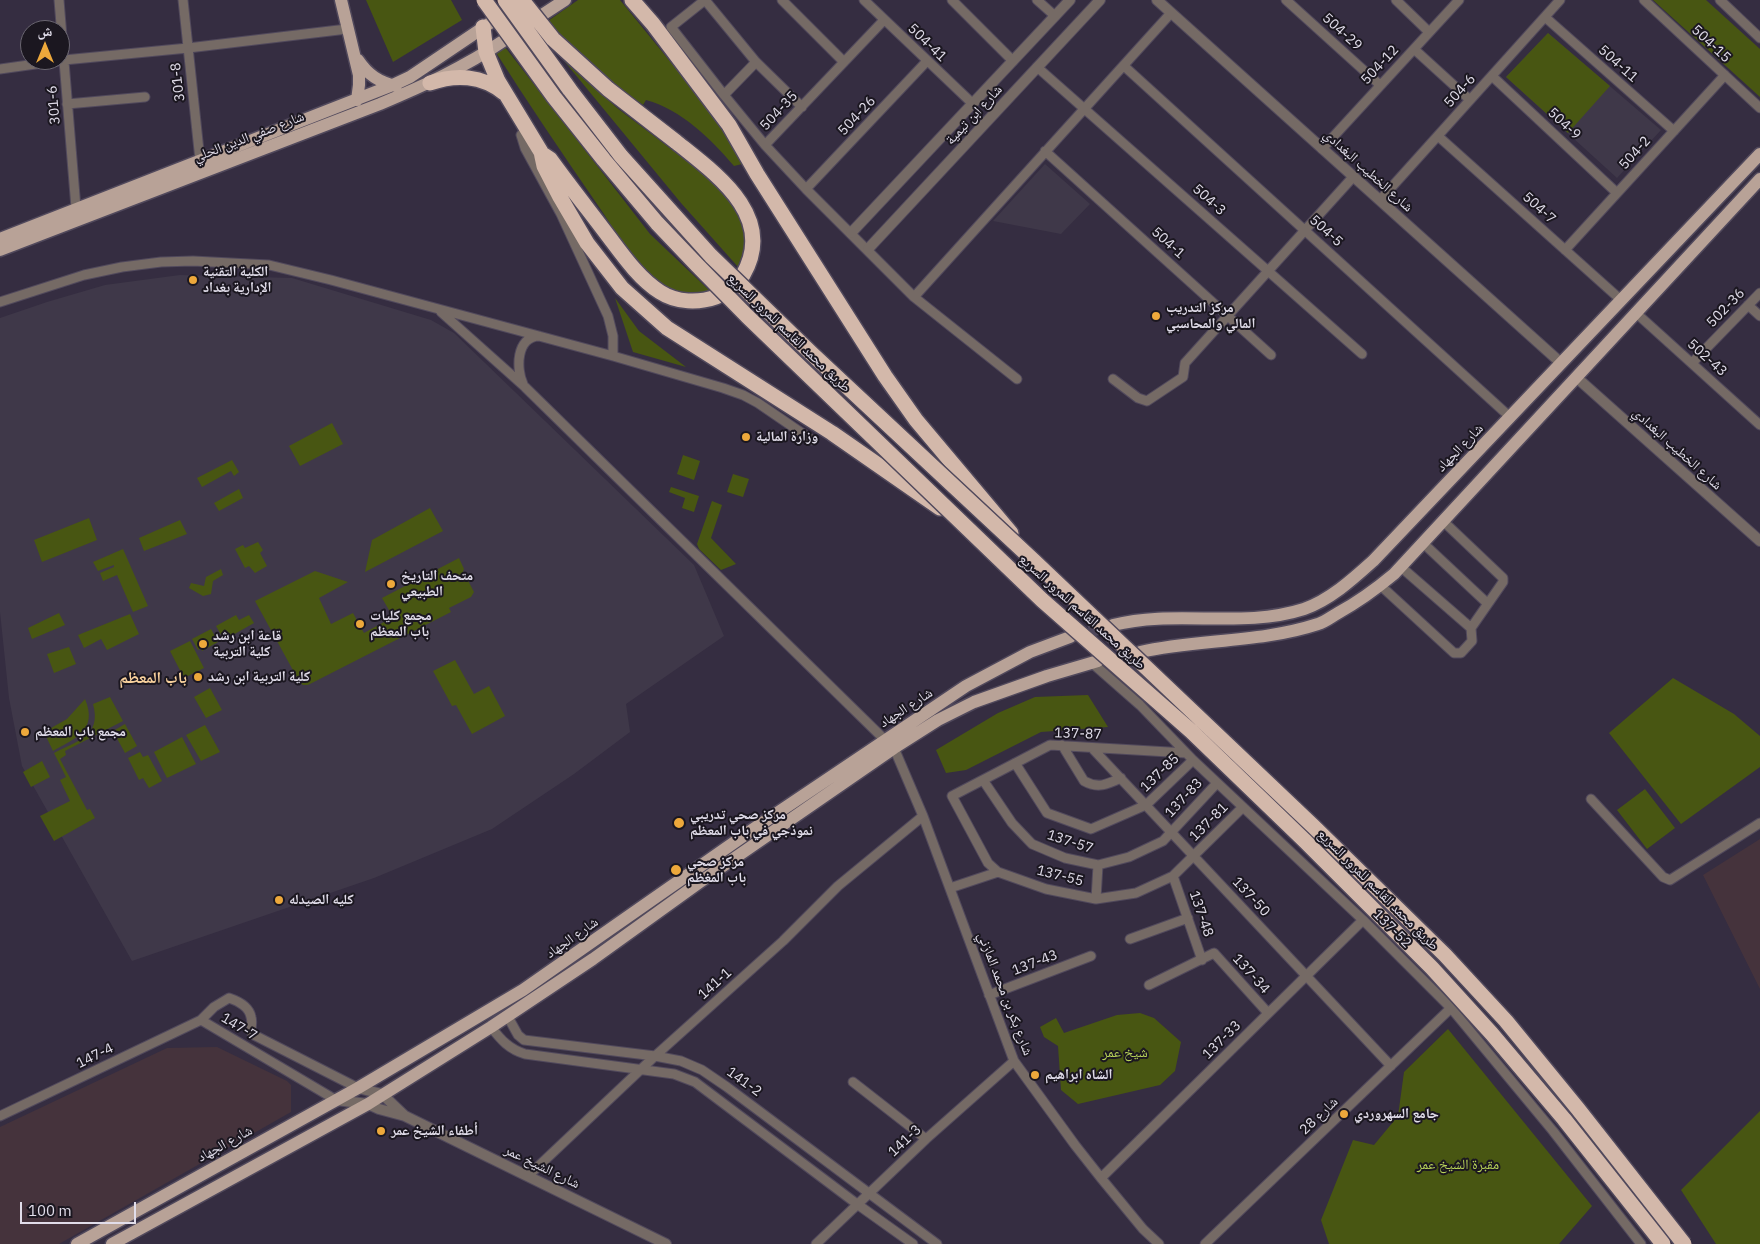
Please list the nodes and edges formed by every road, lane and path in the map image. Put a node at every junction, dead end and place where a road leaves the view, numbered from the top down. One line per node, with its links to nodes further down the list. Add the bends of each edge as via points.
1 (59, 0): 28 (street, 301-6)
2 (184, 0): 36 (street, 301-8)
3 (341, 0): 32 (main road)
4 (484, 0): 112 (highway, طريق محمد القاسم للمرور السريع, bridge, via 554,98 657,223 747,316)
5 (505, 0): 115 (highway, طريق محمد القاسم للمرور السريع, bridge, via 621,156 705,249 811,353)
6 (522, 0): 87 (highway, bridge, via 553,39 608,89 676,141 734,192 750,221 752,253)
7 (565, 0): 25 (main road)
8 (632, 0): 30 (highway)
9 (638, 0): 30 (highway)
10 (705, 0): 43 (street); 56 (street, via 671,27)
11 (782, 0): 44 (street)
12 (864, 0): 29 (street, 504-41)
13 (952, 0): 41 (street)
14 (1037, 0): 26 (street)
15 (1070, 0): 26 (street, شارع ابن تيمية)
16 (1100, 0): 47 (street, شارع ابن تيمية)
17 (1157, 0): 24 (street, شارع الخطيب البغدادي)
18 (1286, 0): 53 (street, 504-29)
19 (1396, 0): 33 (street)
20 (1458, 0): 33 (street, 504-12)
21 (1560, 0): 27 (street, 504-6)
22 (1644, 0): 51 (street, 504-15)
23 (1720, 0): 34 (street)
24 (1171, 12): 46 (street); 69 (street, شارع الخطيب البغدادي)
25 (542, 15)
26 (1055, 16): 41 (street, شارع ابن تيمية)
27 (1545, 17): 50 (street, 504-6); 66 (street, 504-11)
28 (61, 20)
29 (884, 20): 42 (street, 504-41); 44 (street, 504-35)
30 (653, 24): 115 (highway, bridge, via 730,125 828,288 916,420)
31 (486, 25): 38 (highway); 54 (main road, شارع صفي الدين الحلي)
32 (347, 29): 36 (street); 39 (main road)
33 (1429, 32): 37 (street, 504-12)
34 (1760, 38)
35 (503, 41): 38 (main road, شارع صفي الدين الحلي)
36 (188, 48): 40 (street); 73 (street, 301-8)
37 (1414, 49): 53 (street, 504-12); 59 (street)
38 (486, 52): 52 (main road, شارع صفي الدين الحلي); 55 (highway)
39 (355, 56): 54 (main road, via 365,71); 58 (main road, via 359,85)
40 (70, 59)
41 (1013, 60): 61 (street, شارع ابن تيمية)
42 (927, 61): 61 (street, 504-41); 76 (street, 504-26)
43 (756, 62): 56 (street); 62 (street)
44 (844, 62): 62 (street, 504-35)
45 (20, 66): 48 (street)
46 (1124, 66): 63 (street); 80 (street, 504-5)
47 (1037, 67): 63 (street, 504-3); 84 (street, شارع ابن تيمية)
48 (0, 69)
49 (65, 70): 60 (street, 301-6)
50 (1492, 76): 59 (street, 504-6); 77 (street, 504-9)
51 (1725, 76): 64 (street, 504-15); 66 (street, 504-2)
52 (430, 83): 54 (main road); 55 (highway, via 443,78 470,78 496,86); 83 (main road, شارع صفي الدين الحلي)
53 (1380, 85): 69 (street, 504-12)
54 (393, 86): 58 (main road, شارع صفي الدين الحلي)
55 (506, 95): 65 (highway)
56 (724, 95): 68 (street)
57 (145, 97): 60 (street)
58 (356, 100): 73 (main road, شارع صفي الدين الحلي)
59 (1470, 100): 67 (street, 504-6)
60 (67, 104): 79 (street, 301-6)
61 (973, 104): 81 (street, شارع ابن تيمية)
62 (802, 107): 68 (street, 504-35)
63 (1084, 108): 70 (street); 86 (street, 504-3)
64 (1760, 108)
65 (526, 130): 71 (highway); 101 (street, via 521,136 525,148 561,214 608,316)
66 (1674, 132): 77 (street, 504-2)
67 (1438, 136): 78 (street, 504-6); 85 (street, 504-7)
68 (765, 145): 76 (street, 504-35)
69 (1322, 149): 74 (street, شارع الخطيب البغدادي)
70 (1045, 151): 90 (street); 96 (street, 504-1)
71 (540, 152): 89 (highway, via 550,159 648,284 678,300); 112 (highway, bridge, via 544,166 587,243 622,288 667,328 832,433)
72 (1760, 154): 91 (main road, شارع الجهاد)
73 (200, 160): 79 (main road, شارع صفي الدين الحلي)
74 (1353, 177): 78 (street, شارع الخطيب البغدادي); 80 (street)
75 (1760, 179): 95 (main road)
76 (806, 189): 81 (street, 504-35)
77 (1618, 193): 85 (street, 504-2)
78 (1380, 200): 102 (street, شارع الخطيب البغدادي)
79 (76, 208): 82 (main road, شارع صفي الدين الحلي)
80 (1305, 230): 86 (street); 108 (street, 504-5)
81 (854, 237): 84 (street, 504-35)
82 (0, 239)
83 (0, 250)
84 (868, 250): 90 (street, 504-35)
85 (1565, 250): 91 (street, 504-7)
86 (1268, 271): 96 (street); 99 (street, 504-3)
87 (743, 275)
88 (1760, 293): 93 (street, 502-36)
89 (716, 297)
90 (914, 297): 105 (street, 504-35)
91 (1621, 300): 102 (main road, شارع الجهاد)
92 (0, 302): 94 (street, via 84,275 122,267 210,261 269,265)
93 (1748, 305): 97 (street); 103 (street, 502-36)
94 (439, 310): 98 (street); 107 (street)
95 (1635, 312): 103 (street, 502-43); 104 (main road)
96 (1228, 316): 100 (street, 504-1); 106 (street, via 1185,363 1183,376 1153,399 1142,401)
97 (1760, 316)
98 (539, 336): 101 (street); 107 (street, via 528,339 520,355 519,368)
99 (1362, 354)
100 (1272, 355)
101 (613, 356): 110 (street, via 743,395)
102 (1561, 363): 108 (main road, شارع الجهاد)
103 (1692, 363): 109 (street, 502-43)
104 (1576, 377): 111 (main road); 113 (street, شارع الخطيب البغدادي)
105 (1017, 379)
106 (1113, 379)
107 (525, 387): 128 (street)
108 (1510, 417): 119 (main road, شارع الجهاد, via 1344,588 1306,608 1278,616)
109 (1760, 425)
110 (812, 440)
111 (1443, 521): 114 (main road); 118 (street, via 1503,578)
112 (972, 531): 187 (highway, طريق محمد القاسم للمرور السريع, bridge, via 1042,600 1198,738 1432,968 1564,1119)
113 (1760, 541)
114 (1423, 543): 116 (main road); 118 (street)
115 (1034, 561): 188 (highway, طريق محمد القاسم للمرور السريع, bridge, via 1445,955 1506,1021)
116 (1401, 566): 117 (main road); 121 (street)
117 (1380, 585): 121 (street, via 1454,652 1461,652 1472,641); 123 (main road, via 1319,624)
118 (1487, 603): 121 (street)
119 (1229, 619): 120 (main road, شارع الجهاد, via 1180,618); 123 (main road, via 1222,623 1220,629 1222,637)
120 (1113, 625)
121 (1471, 628)
122 (1070, 637): 126 (main road, شارع الجهاد, via 1030,652)
123 (1229, 641): 124 (main road, via 1186,643)
124 (1140, 652)
125 (1095, 662): 127 (main road, شارع الجهاد); 131 (street, 137-52)
126 (1003, 668): 127 (main road, via 1014,673); 128 (main road, شارع الجهاد, via 966,686)
127 (1014, 688): 128 (main road, شارع الجهاد, via 974,702)
128 (889, 744): 139 (street, شارع بكر بن محمد المازني); 146 (main road, شارع الجهاد, via 752,830)
129 (1062, 745): 130 (street, 137-87); 132 (street, 137-87, via 1050,745); 133 (street, via 1084,781 1099,786)
130 (1092, 748): 131 (street, 137-87); 133 (street, 137-50)
131 (1190, 756): 135 (street, 137-52); 137 (street, 137-85)
132 (1015, 763): 134 (street, 137-87); 137 (street, via 1047,813 1091,829)
133 (1121, 778): 137 (street, 137-50)
134 (983, 780): 143 (street, 137-57, via 1012,823 1032,844 1065,858); 144 (street, 137-87, via 952,796 988,863)
135 (1218, 783): 138 (street, 137-52); 141 (street, 137-83)
136 (1591, 799): 140 (street, via 1663,877 1670,880)
137 (1146, 805): 141 (street, 137-50)
138 (1243, 807): 142 (street, 137-81); 150 (street, 137-52)
139 (923, 816): 147 (street, شارع بكر بن محمد المازني); 162 (street, 141-1, via 838,886 783,941)
140 (1760, 823)
141 (1172, 833): 142 (street, 137-50); 143 (street, 137-57, via 1163,841 1129,857)
142 (1194, 856): 145 (street, 137-55); 154 (street, 137-50)
143 (1098, 866): 148 (street)
144 (998, 872): 147 (street); 148 (street, 137-55, via 1046,889)
145 (1173, 876): 148 (street, 137-55, via 1136,893); 149 (street, 137-48)
146 (695, 878): 159 (main road, شارع الجهاد, via 593,959); 167 (main road, شارع الجهاد, via 524,990)
147 (950, 888): 156 (street, شارع بكر بن محمد المازني)
148 (1096, 899)
149 (1188, 918): 151 (street); 153 (street, 137-48)
150 (1363, 920): 154 (street, 137-33); 157 (street, 137-52)
151 (1130, 940)
152 (1091, 956): 156 (street, 137-43)
153 (1202, 960): 155 (street); 158 (street, 137-34, via 1214,953)
154 (1306, 976): 158 (street, 137-33); 164 (street, 137-50)
155 (1149, 984)
156 (989, 995): 163 (street, شارع بكر بن محمد المازني)
157 (1451, 1008): 164 (street, شارع 28); 186 (street, 137-52)
158 (1268, 1013): 175 (street, 137-33)
159 (508, 1017): 161 (main road, شارع الجهاد); 162 (street, 141-2, via 524,1040)
160 (201, 1020): 167 (street, 147-7, via 229,998 240,1002 252,1017 252,1034); 169 (street, 147-7); 171 (street, 147-4)
161 (491, 1027): 165 (street, 141-2, via 514,1051); 168 (main road, شارع الجهاد)
162 (655, 1056): 165 (street, 141-1); 176 (street, 141-2, via 681,1061 702,1070)
163 (1014, 1061): 173 (street, 141-3); 175 (street, شارع بكر بن محمد المازني)
164 (1391, 1066): 185 (street, شارع 28)
165 (641, 1069): 174 (street, 141-1); 177 (street, 141-2, via 674,1074 695,1082)
166 (853, 1082): 173 (street)
167 (358, 1088): 168 (street, شارع الشيخ عمر); 169 (main road, شارع الجهاد)
168 (382, 1094): 170 (main road, شارع الجهاد); 172 (street, شارع الشيخ عمر)
169 (336, 1100): 170 (street, شارع الشيخ عمر); 178 (main road, شارع الجهاد)
170 (368, 1104): 172 (street, شارع الشيخ عمر); 179 (main road, شارع الجهاد)
171 (0, 1116)
172 (405, 1116): 174 (street, شارع الشيخ عمر)
173 (926, 1139): 176 (street, 141-3)
174 (528, 1176): 180 (street, شارع الشيخ عمر)
175 (1101, 1178): 184 (street, شارع بكر بن محمد المازني)
176 (870, 1192): 177 (street, 141-3); 183 (street, 141-2)
177 (858, 1204): 181 (street, 141-3); 182 (street, 141-2)
178 (77, 1244)
179 (112, 1244)
180 (666, 1244)
181 (816, 1244)
182 (913, 1244)
183 (938, 1244)
184 (1159, 1244)
185 (1205, 1244)
186 (1641, 1244)
187 (1663, 1244)
188 (1684, 1244)

